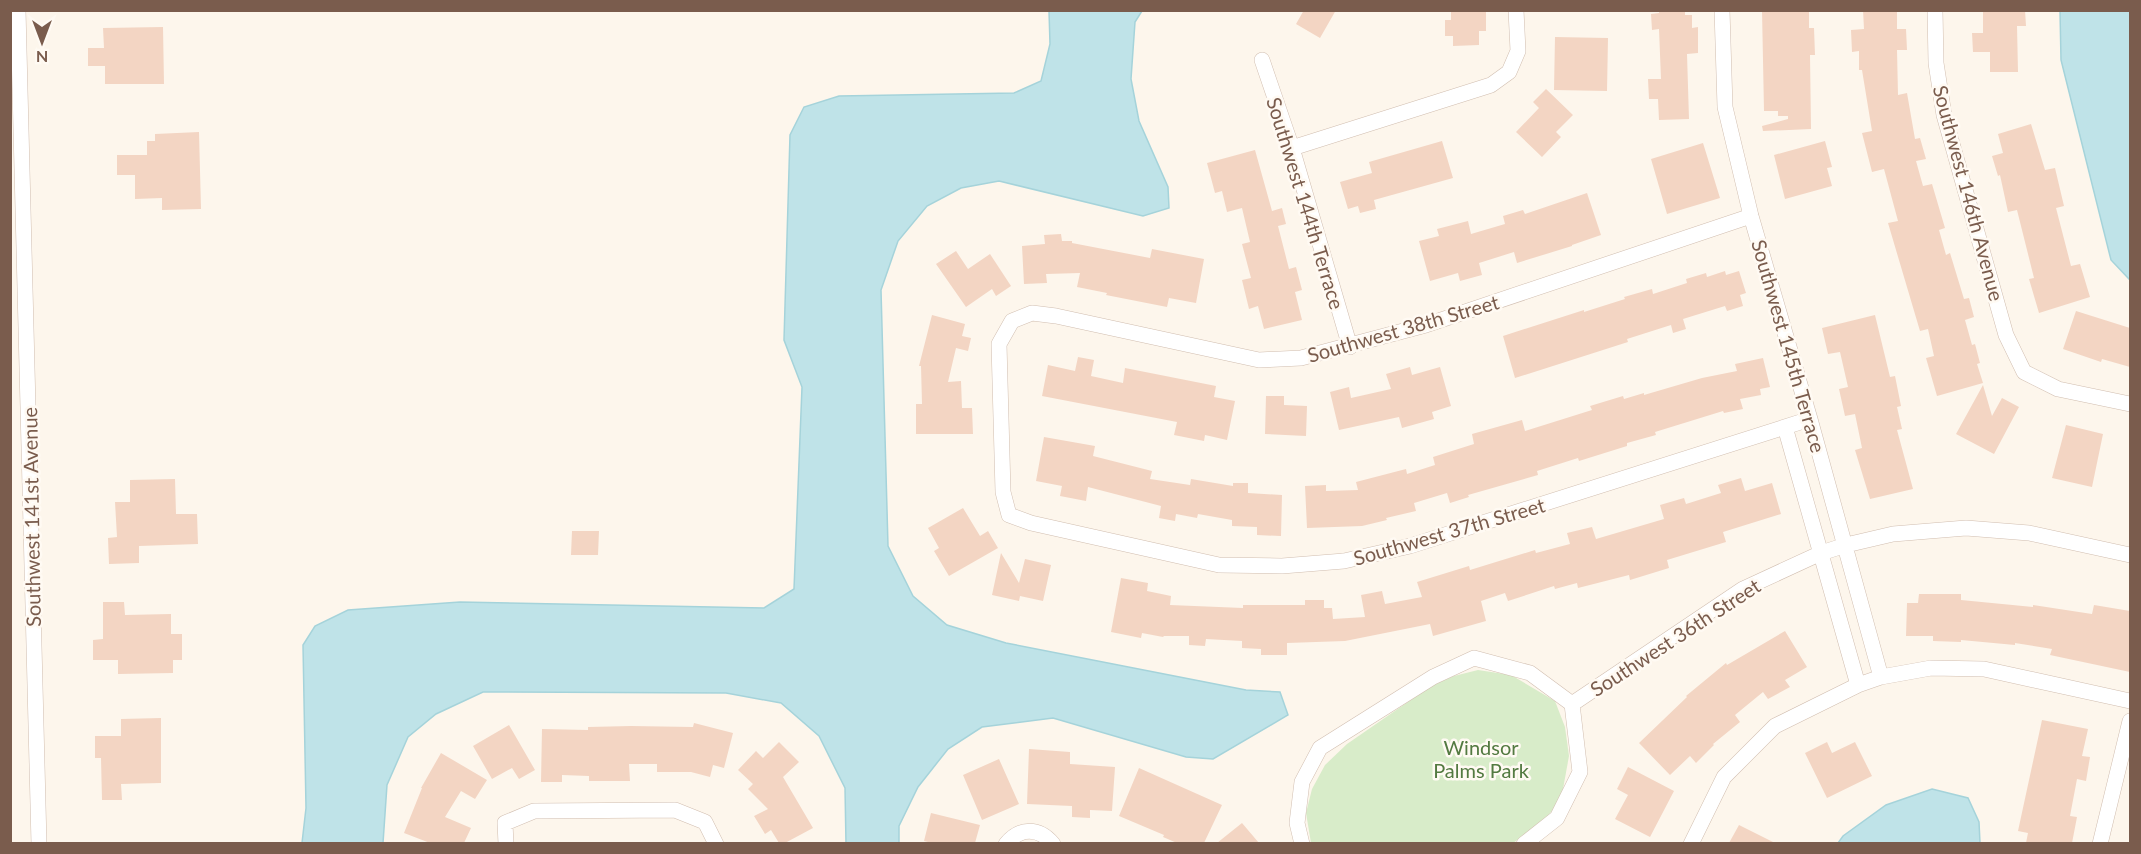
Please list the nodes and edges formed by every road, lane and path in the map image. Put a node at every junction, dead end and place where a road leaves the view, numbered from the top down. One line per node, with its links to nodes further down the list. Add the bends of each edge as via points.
1 (18, 10): 21 (street, Southwest 141st Avenue)
2 (1516, 10): 6 (street, via 1518,51 1509,72 1491,85)
3 (1722, 10): 7 (street, Southwest 145th Terrace, via 1725,107)
4 (1935, 10): 9 (street, Southwest 146th Avenue, via 1936,63 1944,115 2006,334 2024,372 2058,389)
5 (1262, 60): 6 (street, Southwest 144th Terrace)
6 (1292, 148): 8 (street, Southwest 144th Terrace)
7 (1751, 216): 8 (street, Southwest 38th Street); 10 (street, Southwest 145th Terrace)
8 (1350, 347): 12 (street, Southwest 38th Street, via 1301,358 1259,360 1056,316 1032,313 1012,321 999,344 1003,492)
9 (2130, 404)
10 (1810, 419): 11 (street, Southwest 37th Street); 13 (street, Southwest 145th Terrace)
11 (1785, 427): 12 (street, Southwest 37th Street, via 1410,546 1344,561 1282,566 1219,565 1030,523); 14 (street, Southwest 145th Terrace)
12 (1010, 515)
13 (1846, 545): 14 (street, Southwest 36th Street); 15 (street, Southwest 36th Street, via 1893,534 1966,528 2029,533); 16 (street, Southwest 145th Terrace)
14 (1821, 553): 17 (street, Southwest 145th Terrace); 19 (street, Southwest 36th Street, via 1743,589)
15 (2130, 555)
16 (1881, 677): 17 (street); 18 (street, via 1931,668 1984,669)
17 (1858, 685): 28 (street, via 1775,726 1724,777)
18 (2130, 701)
19 (1572, 704): 26 (street, Southwest 36th Street, via 1530,673 1474,658 1433,677 1320,748 1302,782 1297,824); 27 (street, Southwest 36th Street, via 1580,772 1557,818)
20 (2130, 721): 29 (street)
21 (39, 843)
22 (506, 843): 23 (street, via 505,824 534,811 651,810 675,810 705,822)
23 (716, 843)
24 (1005, 843): 25 (street, via 1019,832 1029,830)
25 (1053, 843)
26 (1302, 843)
27 (1524, 843)
28 (1691, 843)
29 (2100, 843)

